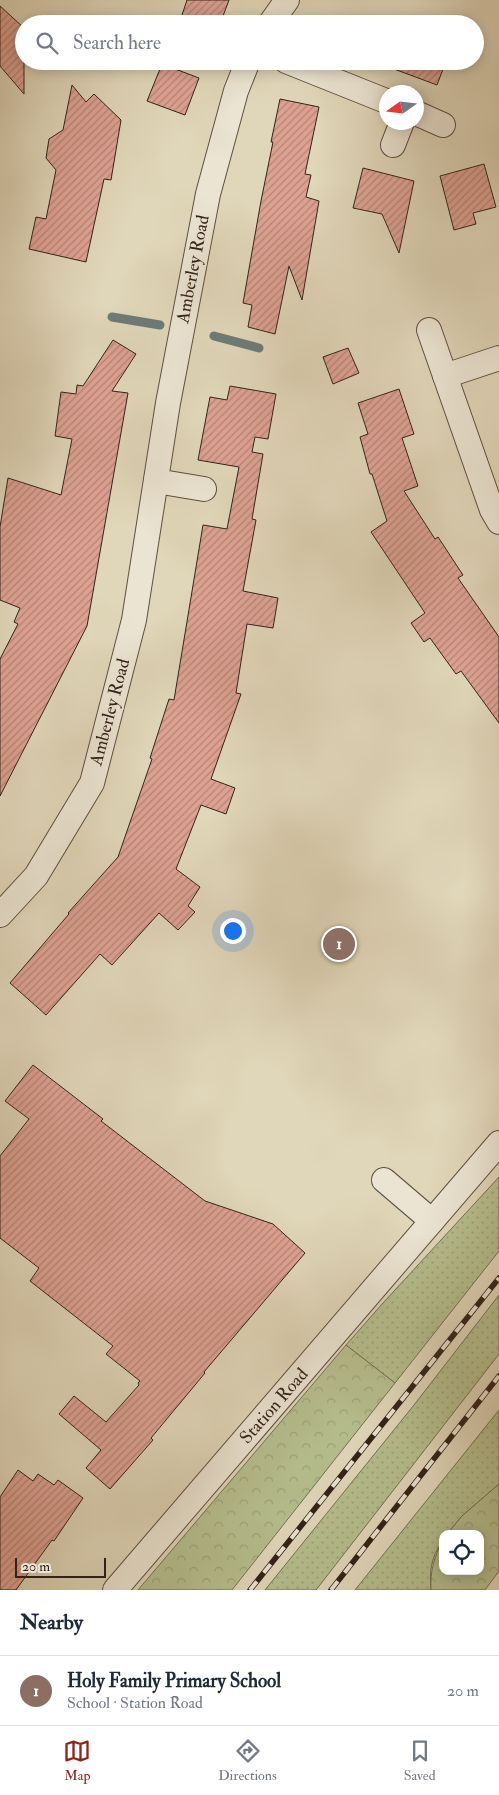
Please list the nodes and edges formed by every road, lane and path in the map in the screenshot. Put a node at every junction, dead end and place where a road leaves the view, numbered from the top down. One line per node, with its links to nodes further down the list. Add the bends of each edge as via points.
1 (287, 0): 2 (street)
2 (276, 15)
3 (244, 70): 13 (street, Amberley Road, via 208,194)
4 (308, 70): 5 (street)
5 (379, 98)
6 (424, 116): 7 (street)
7 (442, 124)
8 (399, 130): 9 (street)
9 (393, 145)
10 (429, 330): 12 (street)
11 (499, 358): 12 (street)
12 (445, 376): 15 (street)
13 (156, 481): 14 (street); 16 (street, Amberley Road, via 134,620 92,783 36,876)
14 (204, 489)
15 (499, 522)
16 (0, 915)
17 (499, 1143): 19 (street, Station Road)
18 (384, 1180): 19 (street)
19 (432, 1221): 20 (street, Station Road)
20 (116, 1590)

